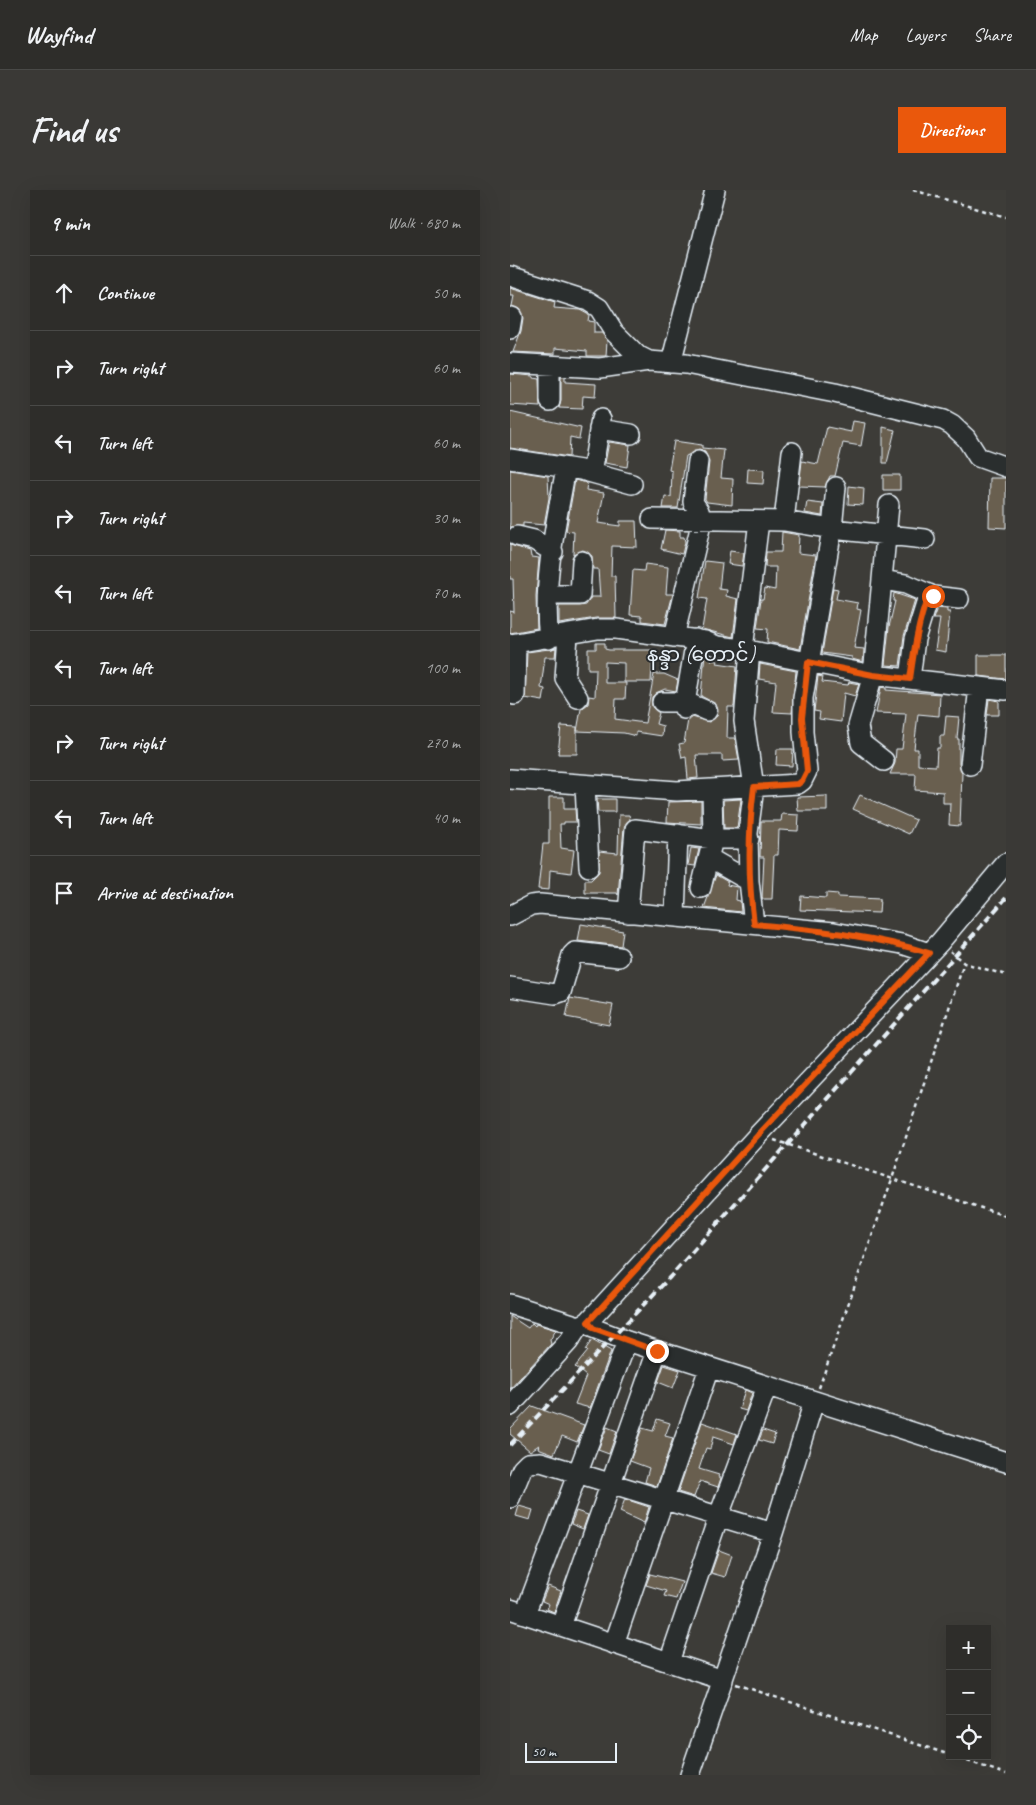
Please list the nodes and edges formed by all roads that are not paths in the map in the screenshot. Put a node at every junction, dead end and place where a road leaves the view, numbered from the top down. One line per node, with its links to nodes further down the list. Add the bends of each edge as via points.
1 (715, 190): 5 (street)
2 (510, 276): 3 (street, via 588,301 599,308 614,332 637,355)
3 (649, 361): 5 (street); 6 (street, via 600,368)
4 (510, 363): 6 (street)
5 (671, 363): 12 (street, via 835,393 943,420 966,438 978,457)
6 (550, 366): 7 (street)
7 (550, 401)
8 (631, 434): 14 (street, via 600,424)
9 (792, 452): 21 (street)
10 (510, 459): 13 (street)
11 (698, 461): 19 (street, via 693,502)
12 (1006, 467)
13 (566, 468): 14 (street); 26 (street)
14 (592, 473): 15 (street)
15 (632, 484)
16 (836, 486): 22 (street)
17 (889, 505): 23 (street)
18 (652, 519): 19 (street)
19 (702, 520): 20 (street); 33 (street)
20 (759, 521): 21 (street); 37 (street)
21 (784, 521): 22 (street)
22 (832, 529): 23 (street); 38 (street)
23 (886, 535): 25 (street); 28 (street)
24 (517, 536): 26 (street, via 534,540)
25 (925, 539)
26 (553, 552): 30 (street)
27 (582, 561): 30 (street, via 580,595)
28 (882, 580): 29 (street, via 906,584); 39 (street)
29 (929, 594): 31 (street); 40 (street, via 915,639)
30 (548, 595): 34 (street)
31 (959, 599)
32 (568, 635): 33 (street, via 616,629); 34 (street); 44 (street, via 565,678)
33 (674, 637): 35 (street)
34 (549, 639): 36 (street)
35 (696, 639): 37 (street, via 717,646); 46 (street)
36 (513, 643): 43 (street)
37 (747, 649): 38 (street); 52 (street, via 744,721)
38 (808, 662): 39 (street); 52 (street, via 798,739 807,771 798,784)
39 (873, 675): 40 (street); 48 (street, via 858,726 861,743)
40 (910, 679): 41 (street)
41 (979, 687): 42 (street); 49 (street)
42 (1006, 690)
43 (515, 696)
44 (578, 698)
45 (662, 702): 46 (street)
46 (685, 706): 47 (street)
47 (707, 711)
48 (884, 761)
49 (970, 765)
50 (510, 779): 51 (street)
51 (584, 785): 53 (street, via 677,791); 59 (street)
52 (754, 787): 53 (street); 56 (street)
53 (712, 789): 55 (street)
54 (678, 834): 55 (street); 62 (street, via 635,829); 64 (street)
55 (713, 839): 56 (street); 57 (street)
56 (749, 839): 60 (street)
57 (708, 858): 60 (street); 61 (street)
58 (1006, 863): 66 (street)
59 (589, 867)
60 (749, 881): 65 (street)
61 (701, 888)
62 (628, 913): 63 (street, via 540,904); 64 (street)
63 (510, 916)
64 (675, 916): 65 (street)
65 (754, 924): 66 (street)
66 (934, 947): 70 (street)
67 (619, 957): 68 (street, via 575,952 564,986 555,994)
68 (510, 987)
69 (510, 1304): 70 (street)
70 (583, 1324): 71 (street); 76 (street)
71 (626, 1341): 72 (street); 78 (street)
72 (657, 1351): 73 (street); 79 (street)
73 (710, 1368): 74 (street); 81 (street)
74 (767, 1386): 75 (street); 82 (street)
75 (814, 1401): 77 (street); 83 (street)
76 (510, 1406)
77 (1006, 1462)
78 (577, 1474): 79 (street); 80 (street, via 541,1462 528,1463 522,1469); 84 (street)
79 (610, 1484): 81 (street); 85 (street)
80 (510, 1498)
81 (663, 1501): 82 (street); 86 (street)
82 (718, 1518): 83 (street); 87 (street)
83 (773, 1533): 88 (street)
84 (518, 1612): 85 (street)
85 (560, 1626): 86 (street)
86 (614, 1644): 87 (street)
87 (669, 1662): 88 (street)
88 (723, 1680): 89 (street)
89 (690, 1775)

